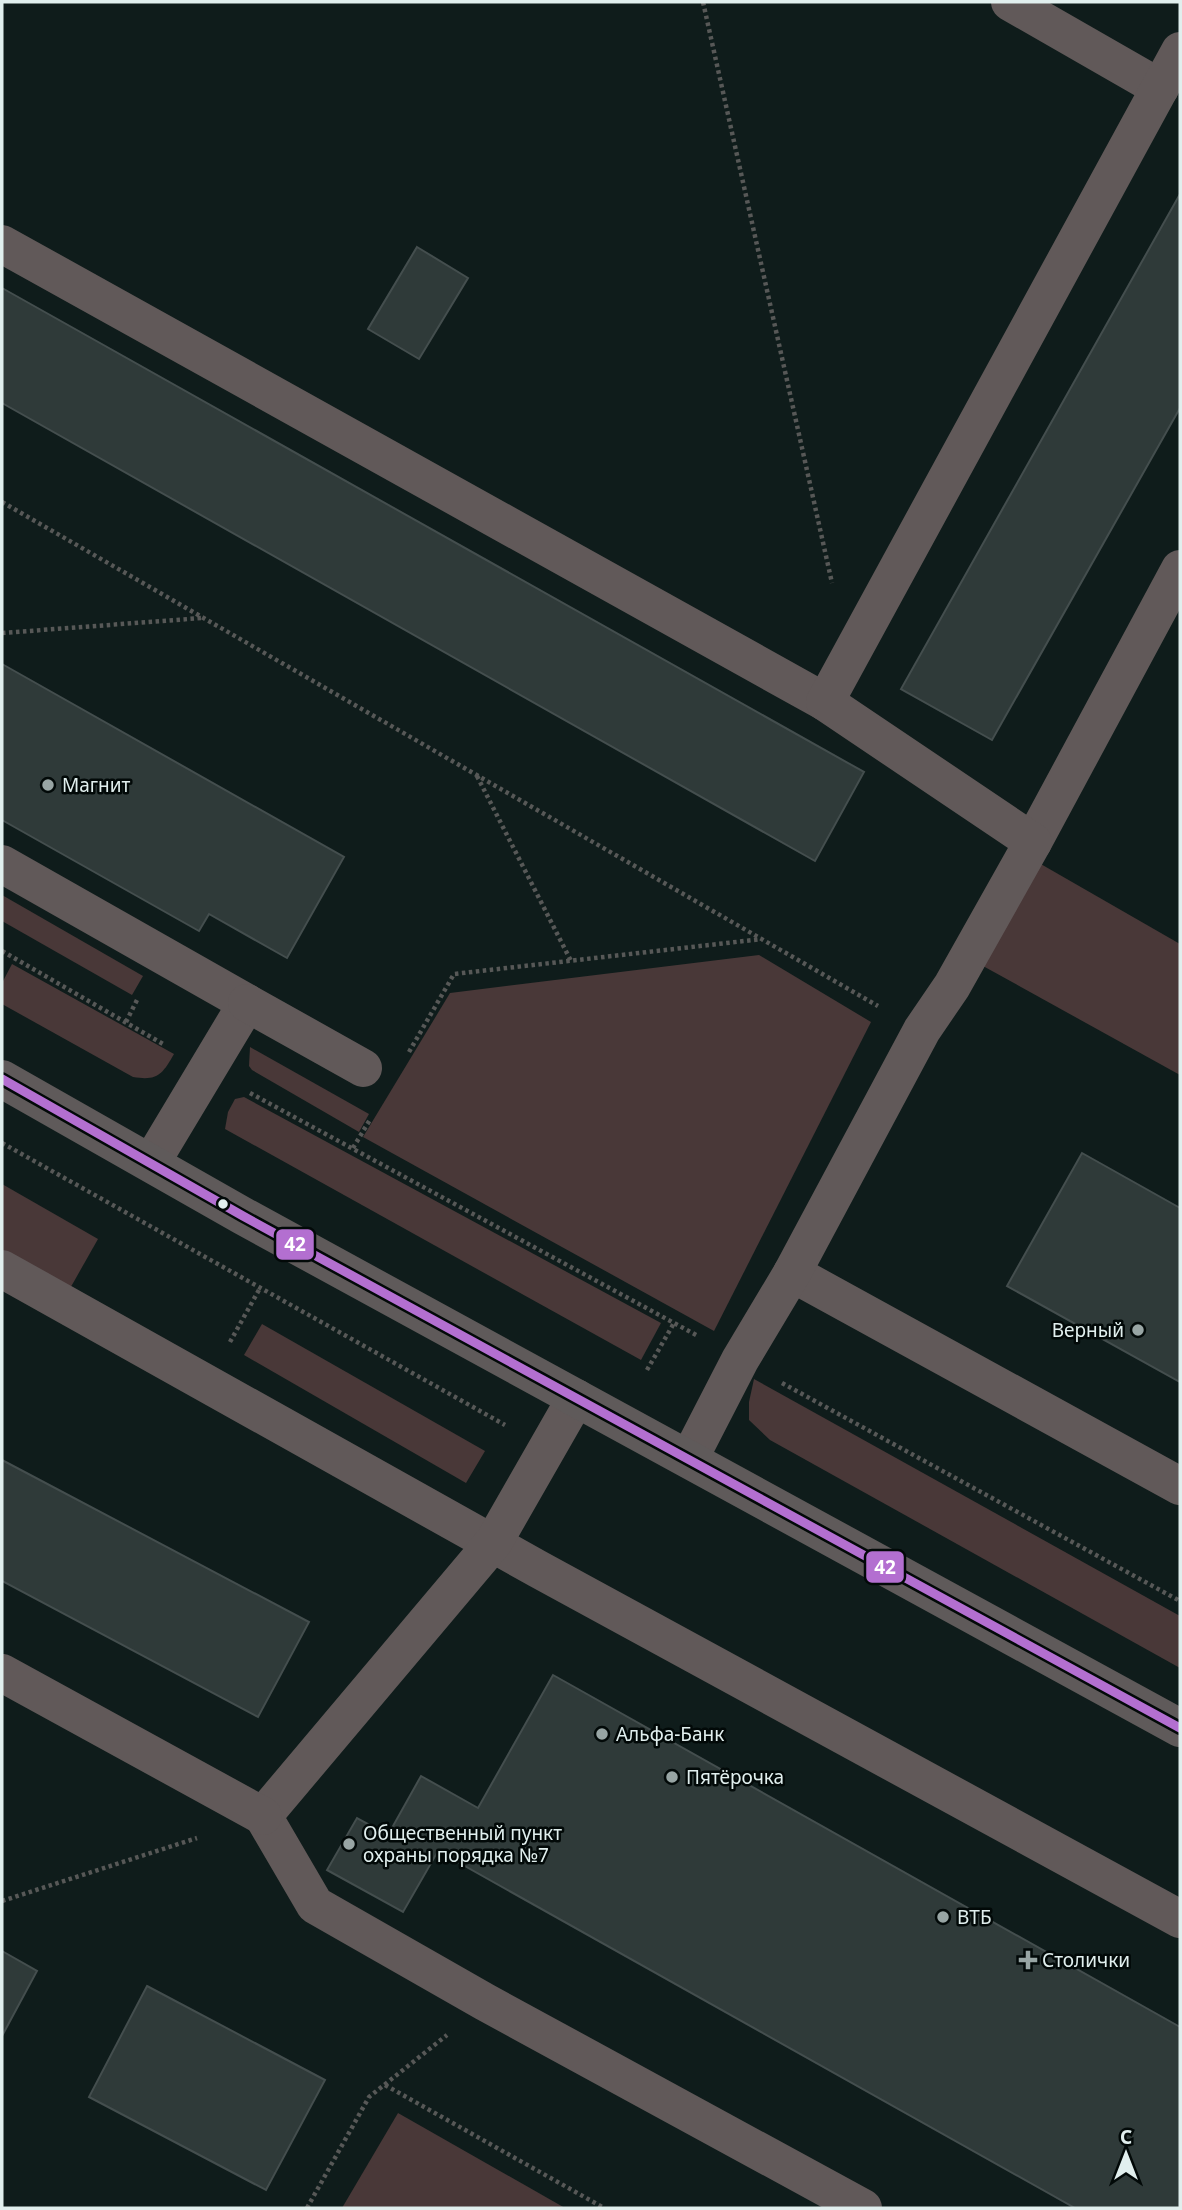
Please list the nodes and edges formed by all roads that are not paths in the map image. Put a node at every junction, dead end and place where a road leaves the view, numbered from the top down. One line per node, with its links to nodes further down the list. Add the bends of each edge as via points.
1 (1010, 2): 3 (lane)
2 (1180, 51): 3 (lane)
3 (1160, 88): 6 (lane)
4 (2, 244): 6 (lane)
5 (1180, 569): 7 (lane)
6 (825, 702): 7 (lane)
7 (1033, 842): 14 (lane, via 922,1030)
8 (2, 864): 9 (lane)
9 (247, 1003): 10 (lane); 12 (lane)
10 (363, 1069)
11 (2, 1079): 12 (main road)
12 (151, 1163): 15 (main road)
13 (2, 1269): 18 (lane)
14 (792, 1273): 16 (lane); 17 (lane)
15 (576, 1398): 16 (main road); 18 (lane)
16 (689, 1459): 20 (main road)
17 (1180, 1486)
18 (493, 1543): 21 (lane); 22 (lane)
19 (2, 1673): 21 (lane)
20 (1180, 1728)
21 (263, 1816): 23 (lane, via 315,1905)
22 (1180, 1919)
23 (863, 2208)

